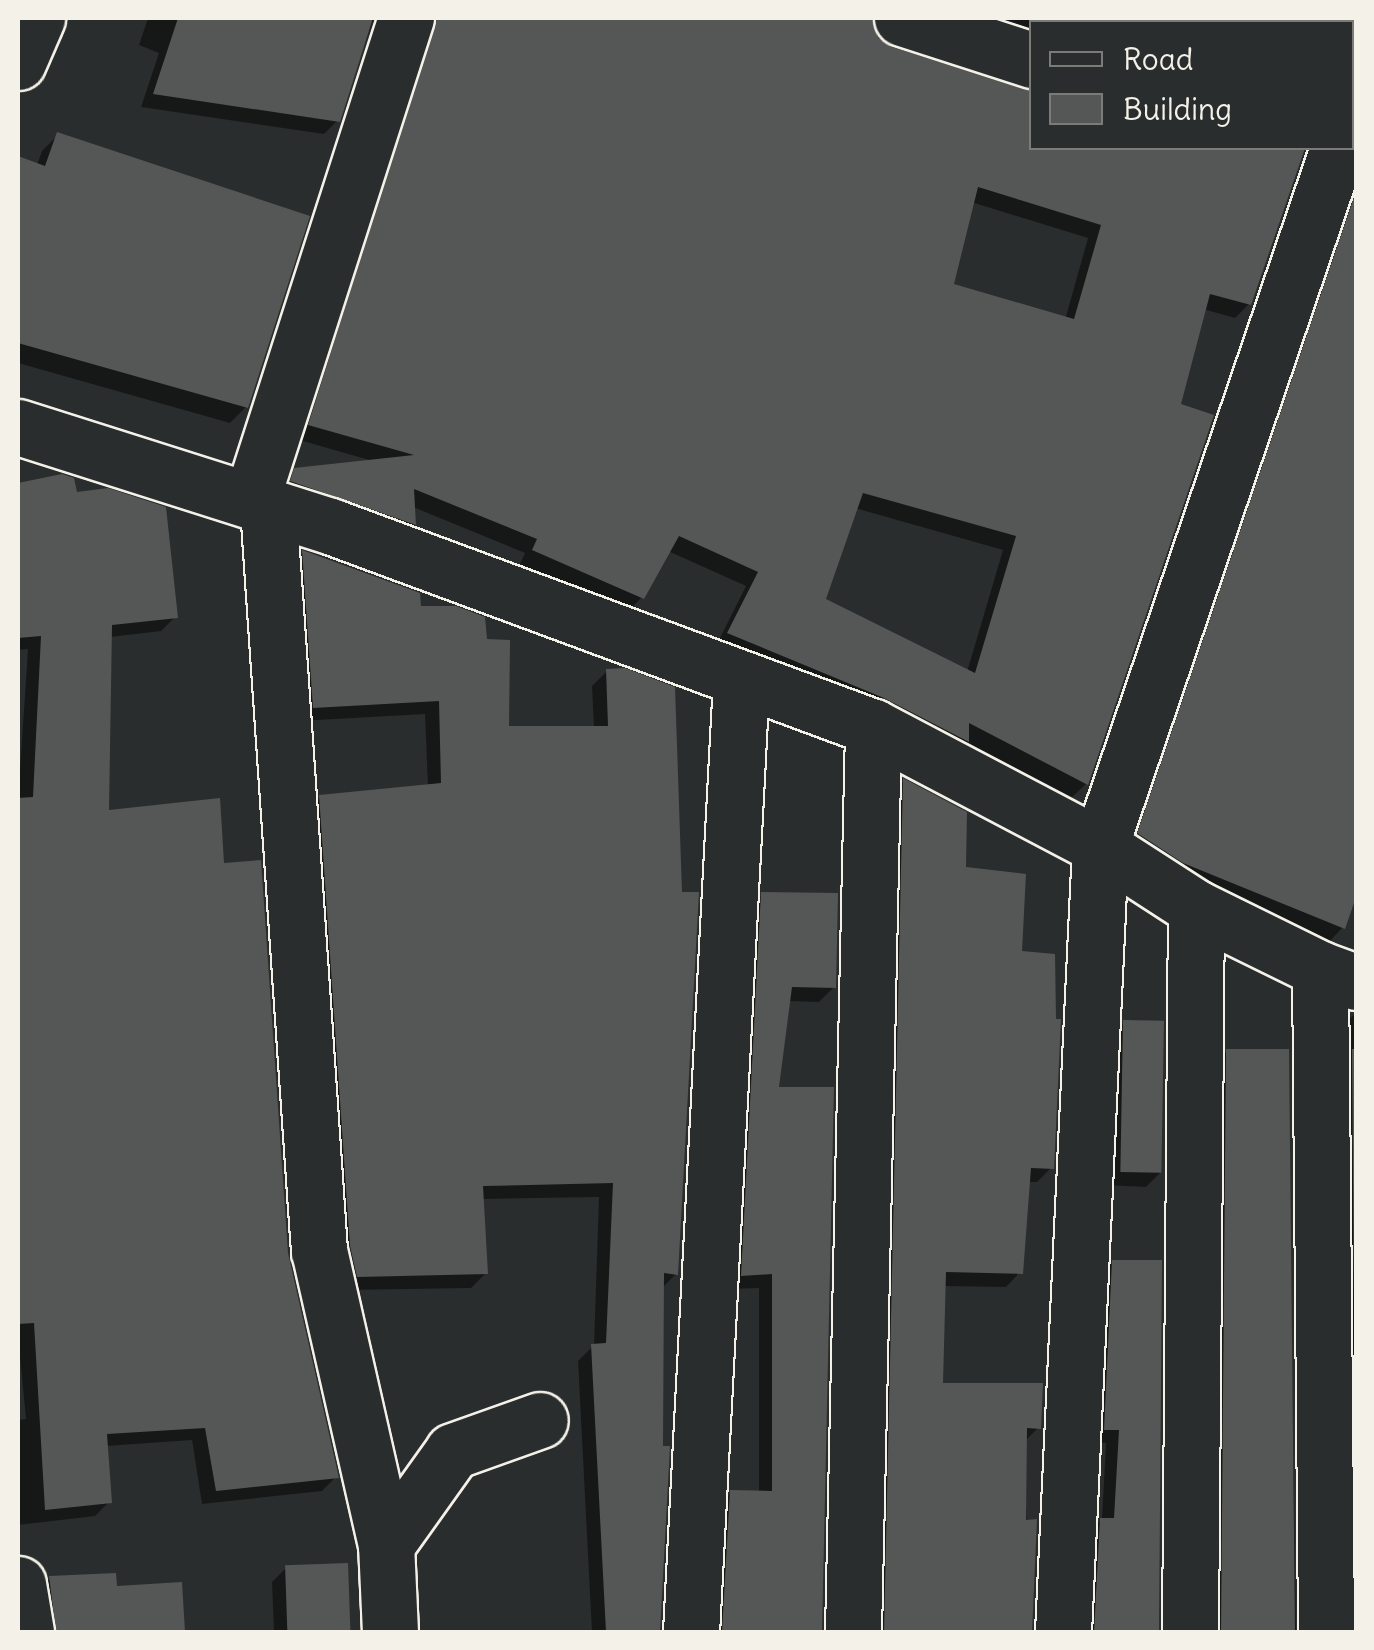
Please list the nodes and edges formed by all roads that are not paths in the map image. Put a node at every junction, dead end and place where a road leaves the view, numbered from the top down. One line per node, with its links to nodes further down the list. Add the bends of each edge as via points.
1 (38, 18): 5 (street)
2 (406, 18): 8 (street, via 255,488)
3 (902, 18): 4 (street)
4 (1029, 59)
5 (18, 62)
6 (1337, 150): 11 (street)
7 (18, 427): 8 (street)
8 (268, 506): 9 (street); 15 (street, via 319,1251)
9 (741, 682): 10 (street); 19 (street)
10 (873, 727): 11 (street); 20 (street)
11 (1100, 846): 12 (street); 21 (street)
12 (1196, 908): 13 (street); 22 (street)
13 (1339, 976): 23 (street)
14 (540, 1420): 15 (street, via 453,1451)
15 (386, 1545): 18 (street)
16 (18, 1584): 17 (street)
17 (26, 1632)
18 (390, 1632)
19 (691, 1632)
20 (852, 1632)
21 (1063, 1632)
22 (1190, 1632)
23 (1326, 1632)

